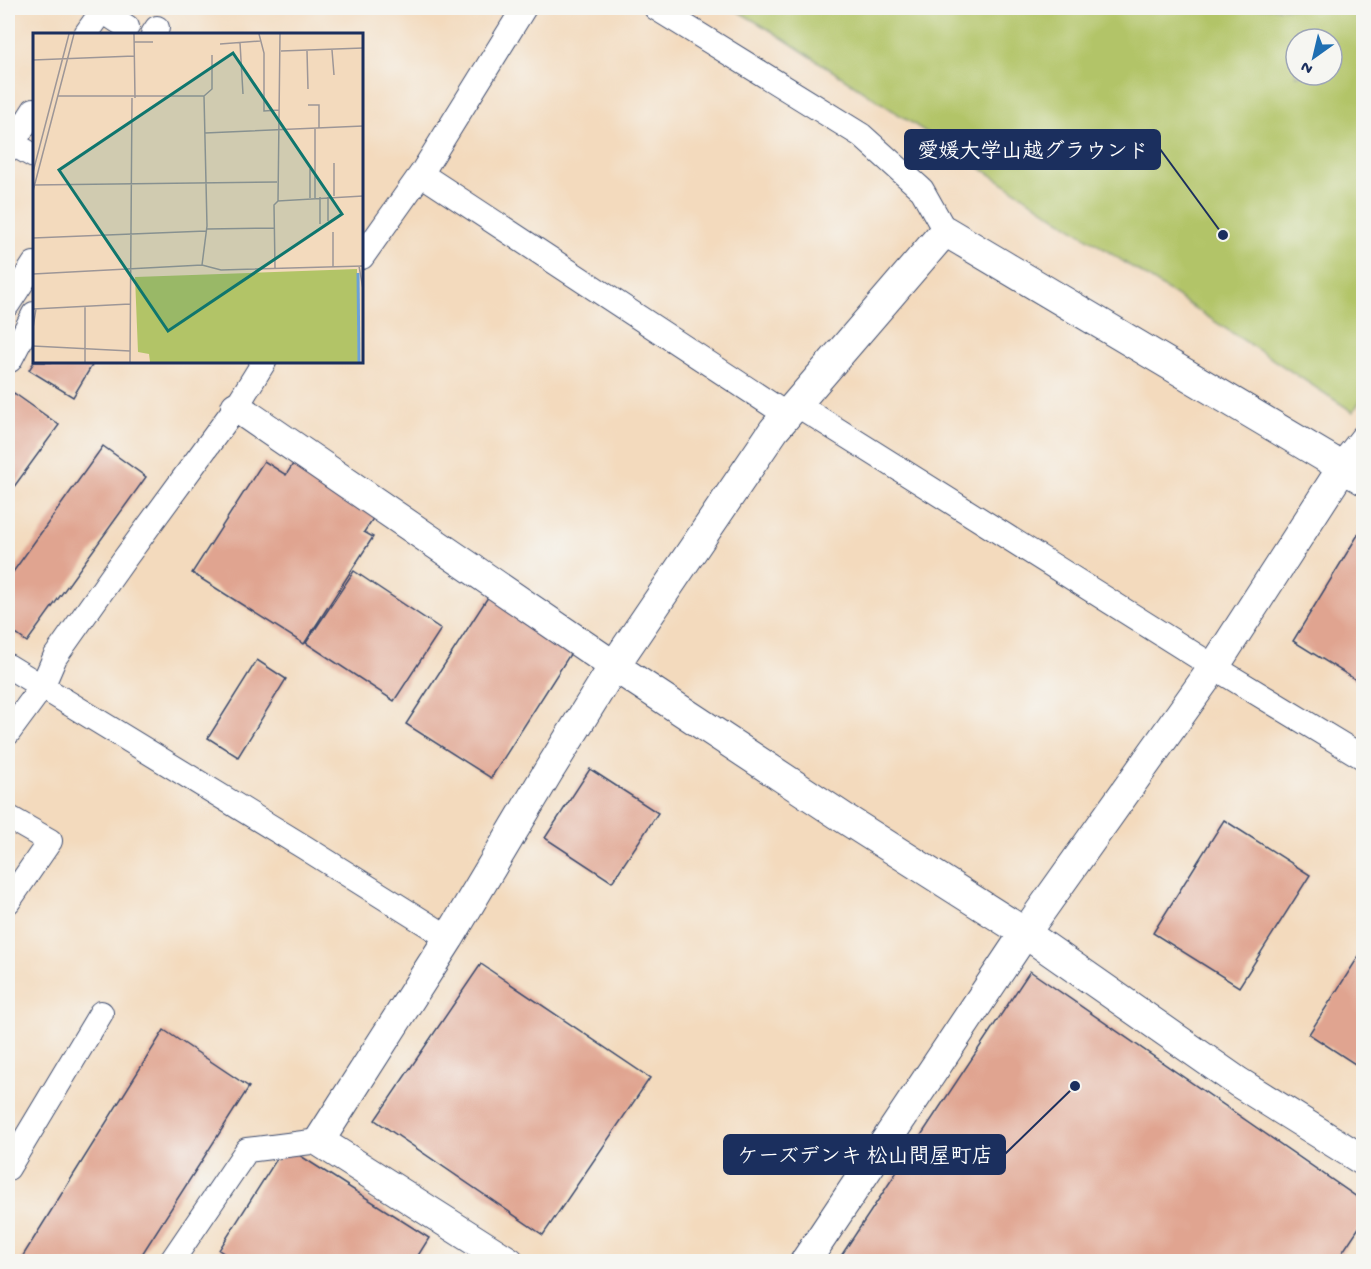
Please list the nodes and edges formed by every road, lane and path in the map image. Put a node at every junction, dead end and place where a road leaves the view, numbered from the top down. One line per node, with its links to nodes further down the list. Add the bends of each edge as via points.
1 (524, 8): 9 (street)
2 (656, 8): 10 (street, via 861,135 922,190)
3 (101, 9): 4 (street); 5 (street)
4 (127, 27)
5 (87, 33)
6 (33, 112): 7 (street)
7 (10, 142): 8 (street)
8 (33, 155)
9 (421, 174): 11 (street); 18 (street)
10 (945, 231): 18 (street); 20 (street)
11 (363, 256)
12 (33, 266): 13 (street)
13 (8, 304)
14 (33, 316): 15 (street)
15 (10, 360)
16 (263, 363): 17 (street)
17 (236, 407): 22 (street); 24 (street, via 55,657)
18 (791, 410): 22 (street); 23 (street)
19 (1364, 440): 20 (street)
20 (1353, 473): 23 (street)
21 (8, 666): 24 (street)
22 (614, 666): 29 (street); 30 (street)
23 (1214, 667): 26 (street); 29 (street)
24 (42, 687): 25 (street); 30 (street)
25 (8, 733)
26 (1364, 758)
27 (8, 817): 28 (street, via 50,841)
28 (8, 902)
29 (1025, 933): 33 (street, via 1238,1082); 37 (street)
30 (449, 938): 32 (street)
31 (101, 1012): 34 (street)
32 (319, 1141): 35 (street, via 247,1150); 36 (street)
33 (1364, 1161)
34 (8, 1168)
35 (171, 1262)
36 (509, 1262)
37 (805, 1262)

